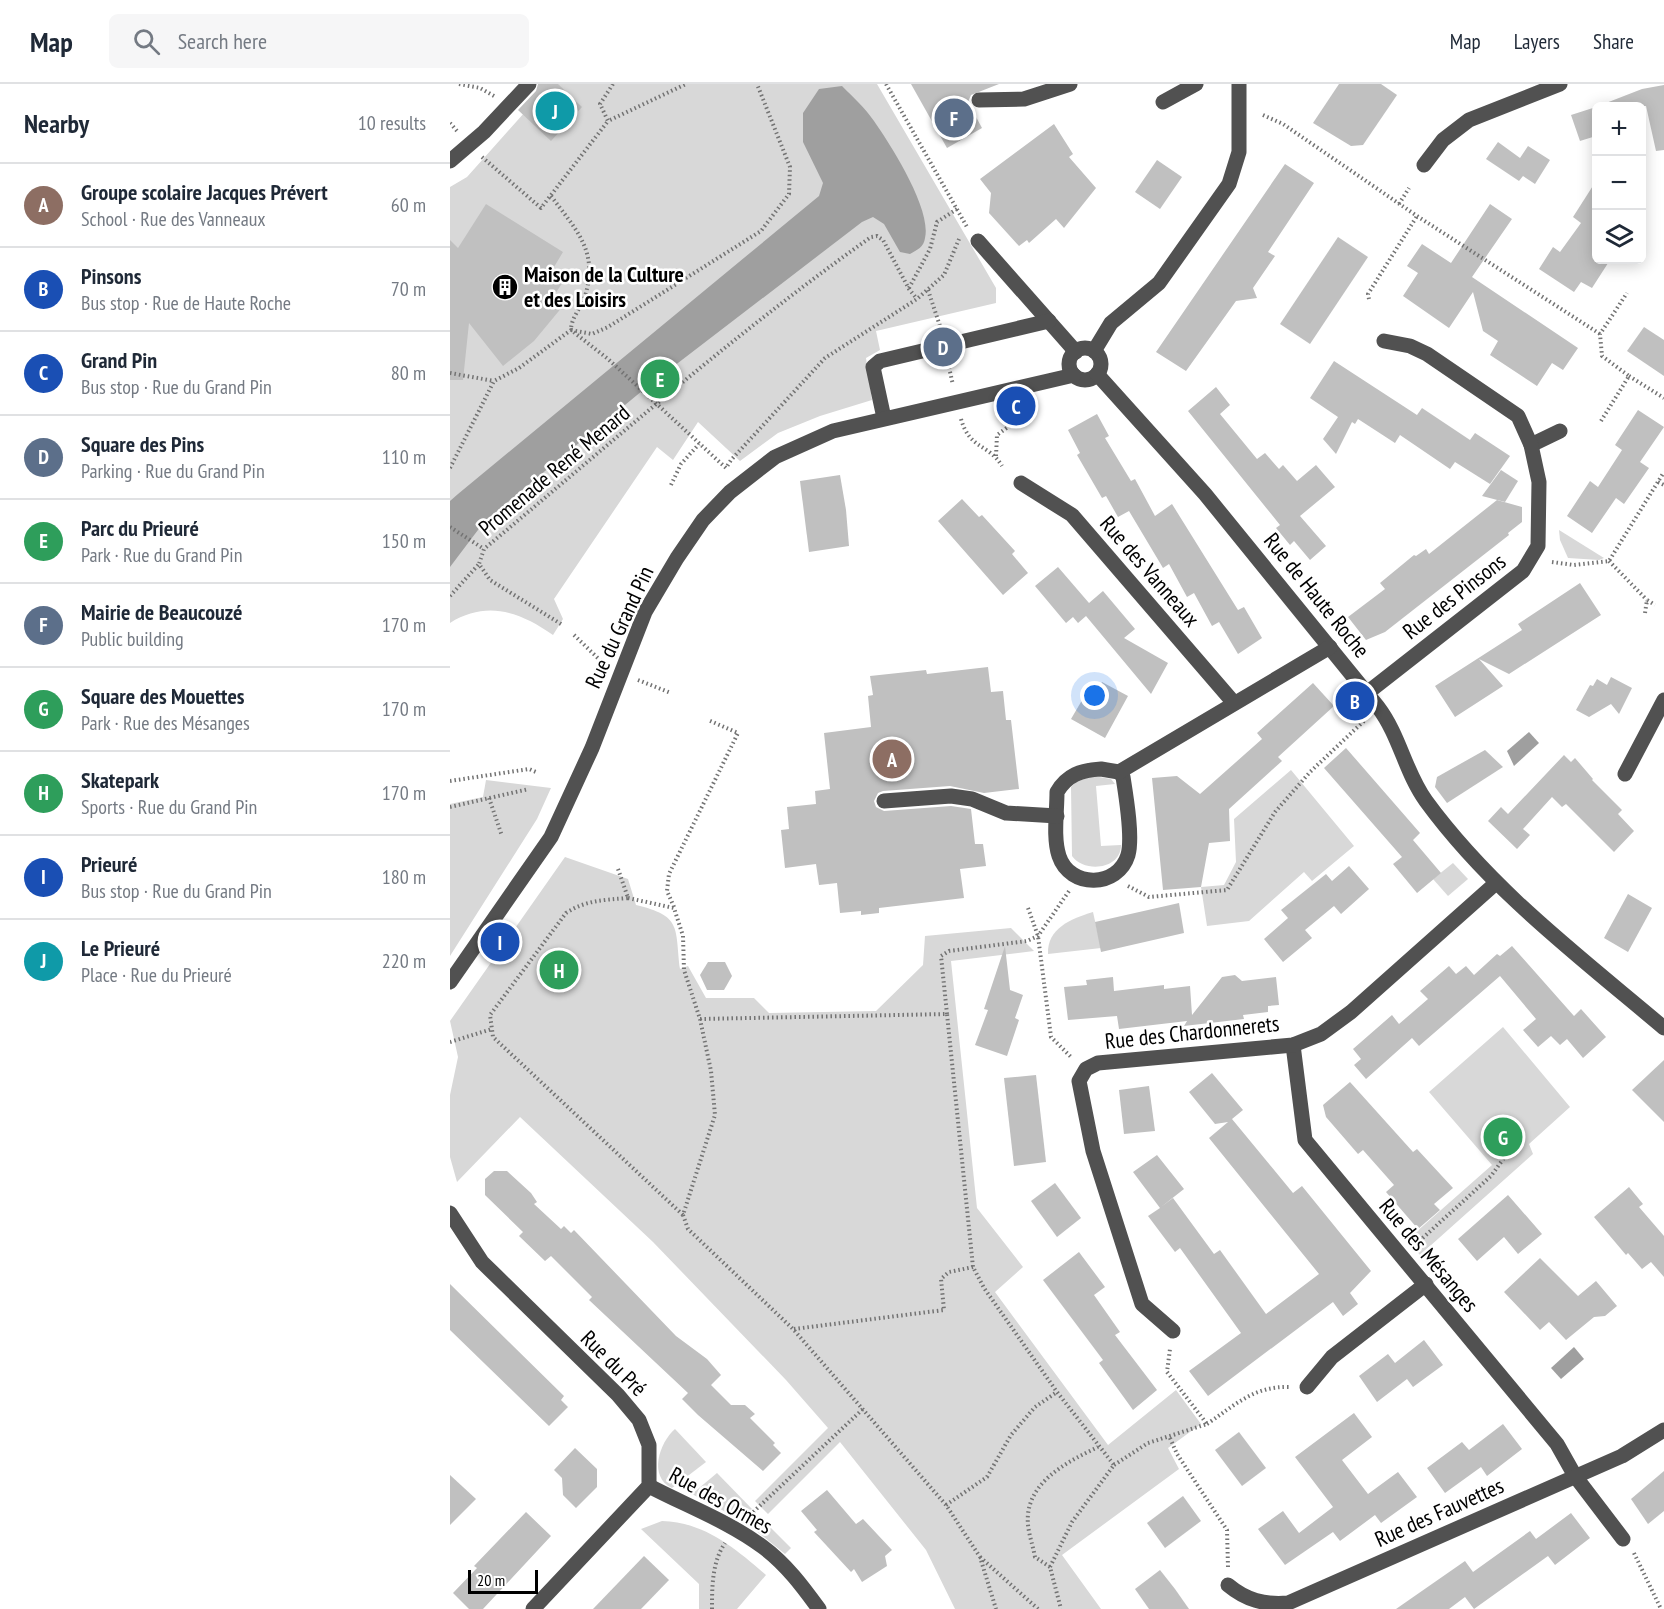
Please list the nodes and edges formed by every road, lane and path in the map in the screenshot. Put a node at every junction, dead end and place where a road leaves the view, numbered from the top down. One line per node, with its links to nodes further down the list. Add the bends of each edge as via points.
1 (459, 84): 11 (path, via 484,90)
2 (529, 84): 17 (street)
3 (613, 84): 15 (path, via 600,104)
4 (686, 84): 15 (path)
5 (757, 84): 30 (path, via 790,167 789,194 761,231 618,321 592,334)
6 (886, 84): 22 (path)
7 (1070, 84): 12 (street, via 1024,99)
8 (1196, 84): 13 (street)
9 (1239, 84): 33 (street, via 1239,152 1229,184 1159,283 1112,324)
10 (1560, 84): 18 (street, via 1469,120 1443,140)
11 (499, 99)
12 (979, 100)
13 (1163, 102)
14 (1263, 115): 21 (path, via 1283,124)
15 (608, 120): 20 (path)
16 (482, 157): 20 (path, via 541,208)
17 (450, 161)
18 (1424, 165)
19 (1409, 188): 21 (path)
20 (551, 196): 30 (path, via 585,243 591,275)
21 (1399, 204): 23 (path)
22 (957, 209): 25 (path, via 937,222 930,249); 27 (path, via 966,225 944,275)
23 (1417, 216): 28 (path); 31 (path)
24 (978, 241): 29 (street)
25 (909, 289): 27 (path, Promenade René Menard); 42 (path, Promenade René Menard, via 883,240 870,237)
26 (1627, 294): 31 (path)
27 (917, 299): 47 (path, via 825,358 726,468)
28 (1368, 299)
29 (1049, 321): 34 (street); 43 (street, via 880,361 873,367)
30 (572, 330): 39 (path); 42 (path)
31 (1600, 334): 38 (path, via 1602,356)
32 (1383, 341): 48 (street, Rue des Pinsons, via 1427,354 1514,411)
33 (1094, 351): 34 (street, via 1085,348); 36 (street, via 1101,360)
34 (1076, 352): 37 (street, via 1070,361)
35 (450, 373): 39 (path)
36 (1097, 374): 37 (street, via 1086,380); 68 (street, Rue de Haute Roche, via 1205,494)
37 (1074, 375): 43 (street, Rue du Grand Pin)
38 (1629, 376): 40 (path); 45 (path)
39 (494, 381): 51 (path)
40 (1664, 398)
41 (1026, 401): 49 (path, via 1023,416 997,435)
42 (658, 404): 47 (path); 58 (path, Promenade René Menard)
43 (884, 418): 95 (street, Rue du Grand Pin, via 818,436 775,457 744,479 703,520 645,612 592,748 551,837)
44 (960, 418): 49 (path, via 972,442)
45 (1601, 421)
46 (1560, 431): 48 (street)
47 (699, 444): 55 (path, via 681,464)
48 (1531, 445): 72 (street, Rue des Pinsons, via 1539,482 1539,536 1530,564)
49 (996, 456): 50 (path)
50 (1002, 466)
51 (450, 468)
52 (1664, 472): 53 (path)
53 (1658, 482): 56 (path); 59 (path)
54 (1021, 483): 74 (street, Rue des Vanneaux, via 1072,515)
55 (671, 485)
56 (1664, 485)
57 (450, 526): 58 (path)
58 (484, 549): 61 (path, Promenade René Menard)
59 (1609, 561): 60 (path, via 1574,565); 63 (path)
60 (1552, 562)
61 (479, 564): 62 (path); 66 (path, Promenade René Menard, via 490,580)
62 (450, 596)
63 (1647, 600): 64 (path); 65 (path)
64 (1655, 605)
65 (1645, 613)
66 (561, 624)
67 (574, 635): 69 (path)
68 (1330, 646): 72 (street, Rue de Haute Roche); 74 (street)
69 (610, 669)
70 (630, 677): 71 (path)
71 (671, 693)
72 (1367, 693): 89 (street, Rue de Haute Roche, via 1390,725 1426,801)
73 (1664, 700): 79 (street)
74 (1234, 703): 78 (street)
75 (1367, 718): 90 (path, via 1275,812 1227,890)
76 (708, 720): 92 (path, via 738,733 669,874 667,891)
77 (536, 772): 80 (path, via 529,769)
78 (1119, 772): 85 (street, via 1091,769 1071,776 1057,792); 88 (street, via 1124,786 1128,856 1110,877 1096,881)
79 (1625, 774)
80 (450, 781)
81 (529, 789): 82 (path)
82 (489, 798): 84 (path); 86 (path)
83 (884, 801): 85 (street, via 951,796 972,799 1006,813)
84 (450, 807)
85 (1057, 816): 88 (street, via 1059,858)
86 (502, 836)
87 (618, 869): 91 (path)
88 (1078, 878): 94 (path)
89 (1496, 883): 98 (street, Rue de Haute Roche); 101 (street, Rue des Chardonnerets, via 1351,1012 1321,1034)
90 (1149, 897)
91 (628, 898): 92 (path); 99 (path, via 594,900 566,913 490,1015)
92 (674, 908): 97 (path, via 682,936 684,970)
93 (1028, 908): 94 (path)
94 (1038, 936): 96 (path, via 1027,942 949,951 941,957); 102 (path, via 1051,1037)
95 (450, 982)
96 (947, 1014): 97 (path); 107 (path)
97 (700, 1019): 105 (path, via 715,1115)
98 (1664, 1028)
99 (492, 1029): 100 (path); 105 (path, via 493,1037)
100 (450, 1042)
101 (1293, 1045): 108 (street, Rue des Mésanges, via 1305,1140); 110 (street, Rue des Chardonnerets, via 1098,1064 1086,1069 1079,1081 1093,1151 1142,1304)
102 (1058, 1047)
103 (1509, 1151): 106 (path, via 1491,1176)
104 (450, 1213): 122 (street, Rue du Pré, via 482,1262 639,1420 649,1445)
105 (682, 1215): 109 (path, via 688,1229)
106 (1411, 1249)
107 (973, 1267): 109 (path, via 950,1272 941,1280 944,1310); 114 (path)
108 (1426, 1284): 113 (street, via 1332,1357); 121 (street, Rue des Mésanges, via 1557,1444)
109 (793, 1329): 115 (path)
110 (1173, 1331)
111 (1168, 1360): 116 (path, via 1167,1372)
112 (1273, 1386): 116 (path, via 1255,1391)
113 (1307, 1387)
114 (1057, 1392): 119 (path); 123 (path, via 1035,1407 1011,1436 987,1477)
115 (864, 1408): 123 (path); 124 (path)
116 (1207, 1424): 118 (path)
117 (1664, 1430): 121 (street, Rue des Fauvettes, via 1622,1456)
118 (1170, 1438): 120 (path, via 1148,1443); 129 (path, via 1227,1530)
119 (1098, 1447): 120 (path); 128 (path, via 1062,1464 1030,1501 1028,1524 1035,1557)
120 (1114, 1465): 128 (path, via 1072,1522)
121 (1575, 1476): 125 (street, Rue des Mésanges); 129 (street, Rue des Fauvettes, via 1288,1602 1250,1600)
122 (649, 1486): 130 (street); 132 (street, Rue des Ormes, via 720,1520 765,1548 798,1580)
123 (946, 1505): 127 (path)
124 (743, 1522)
125 (1623, 1539): 136 (path, via 1629,1542)
126 (725, 1543): 131 (path, via 718,1554)
127 (980, 1557): 133 (path); 134 (path)
128 (1050, 1567): 135 (path)
129 (1228, 1585)
130 (533, 1609)
131 (712, 1609)
132 (819, 1609)
133 (996, 1609)
134 (1038, 1609)
135 (1060, 1609)
136 (1661, 1609)

